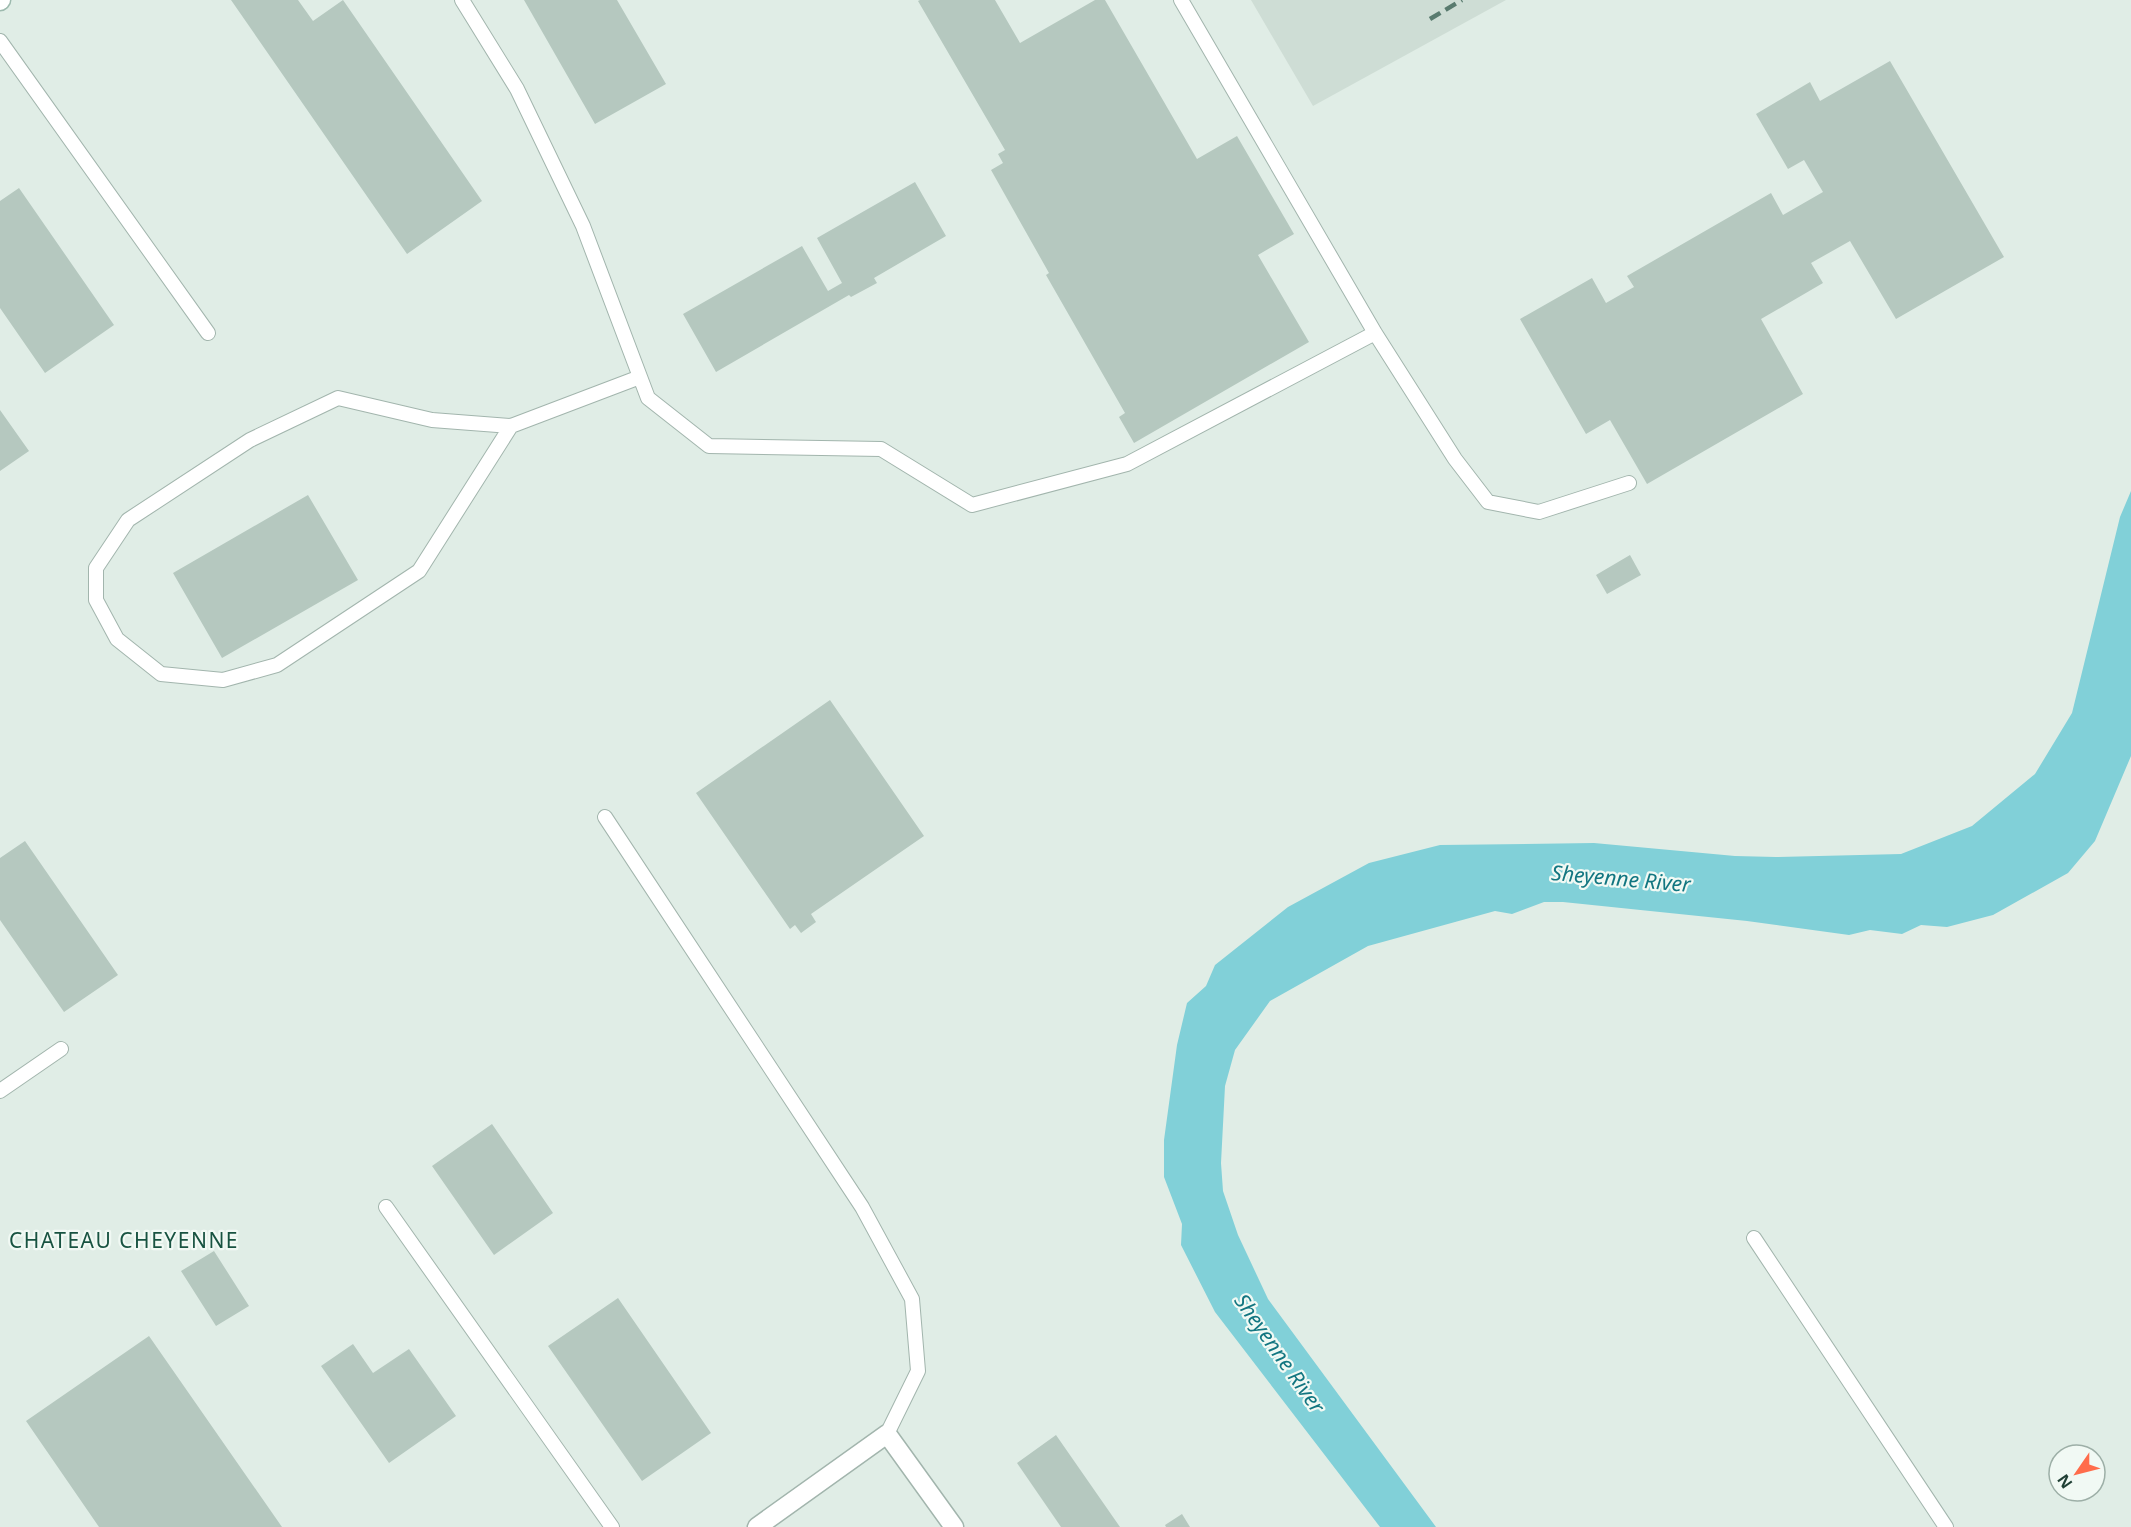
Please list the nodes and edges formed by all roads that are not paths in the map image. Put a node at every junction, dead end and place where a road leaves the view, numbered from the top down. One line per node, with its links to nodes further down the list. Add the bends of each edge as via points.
1 (462, 0): 6 (lane, via 517,89 583,226)
2 (1180, 0): 5 (lane)
3 (0, 41): 4 (lane)
4 (208, 333)
5 (1376, 333): 6 (lane, via 1127,464 972,505 881,448 709,446 648,398); 8 (lane, via 1455,459 1488,502 1539,512)
6 (640, 377): 7 (lane)
7 (511, 426): 7 (lane, via 419,572 277,665 223,680 161,674 117,639 96,600 96,568 128,520 250,440 338,398 432,420)
8 (1629, 483)
9 (604, 817): 14 (lane, via 862,1206 912,1299 918,1371)
10 (61, 1049): 11 (lane)
11 (0, 1091)
12 (386, 1207): 15 (lane)
13 (1754, 1238): 18 (lane)
14 (887, 1434): 16 (street); 17 (street)
15 (612, 1527)
16 (756, 1527)
17 (954, 1527)
18 (1946, 1527)

